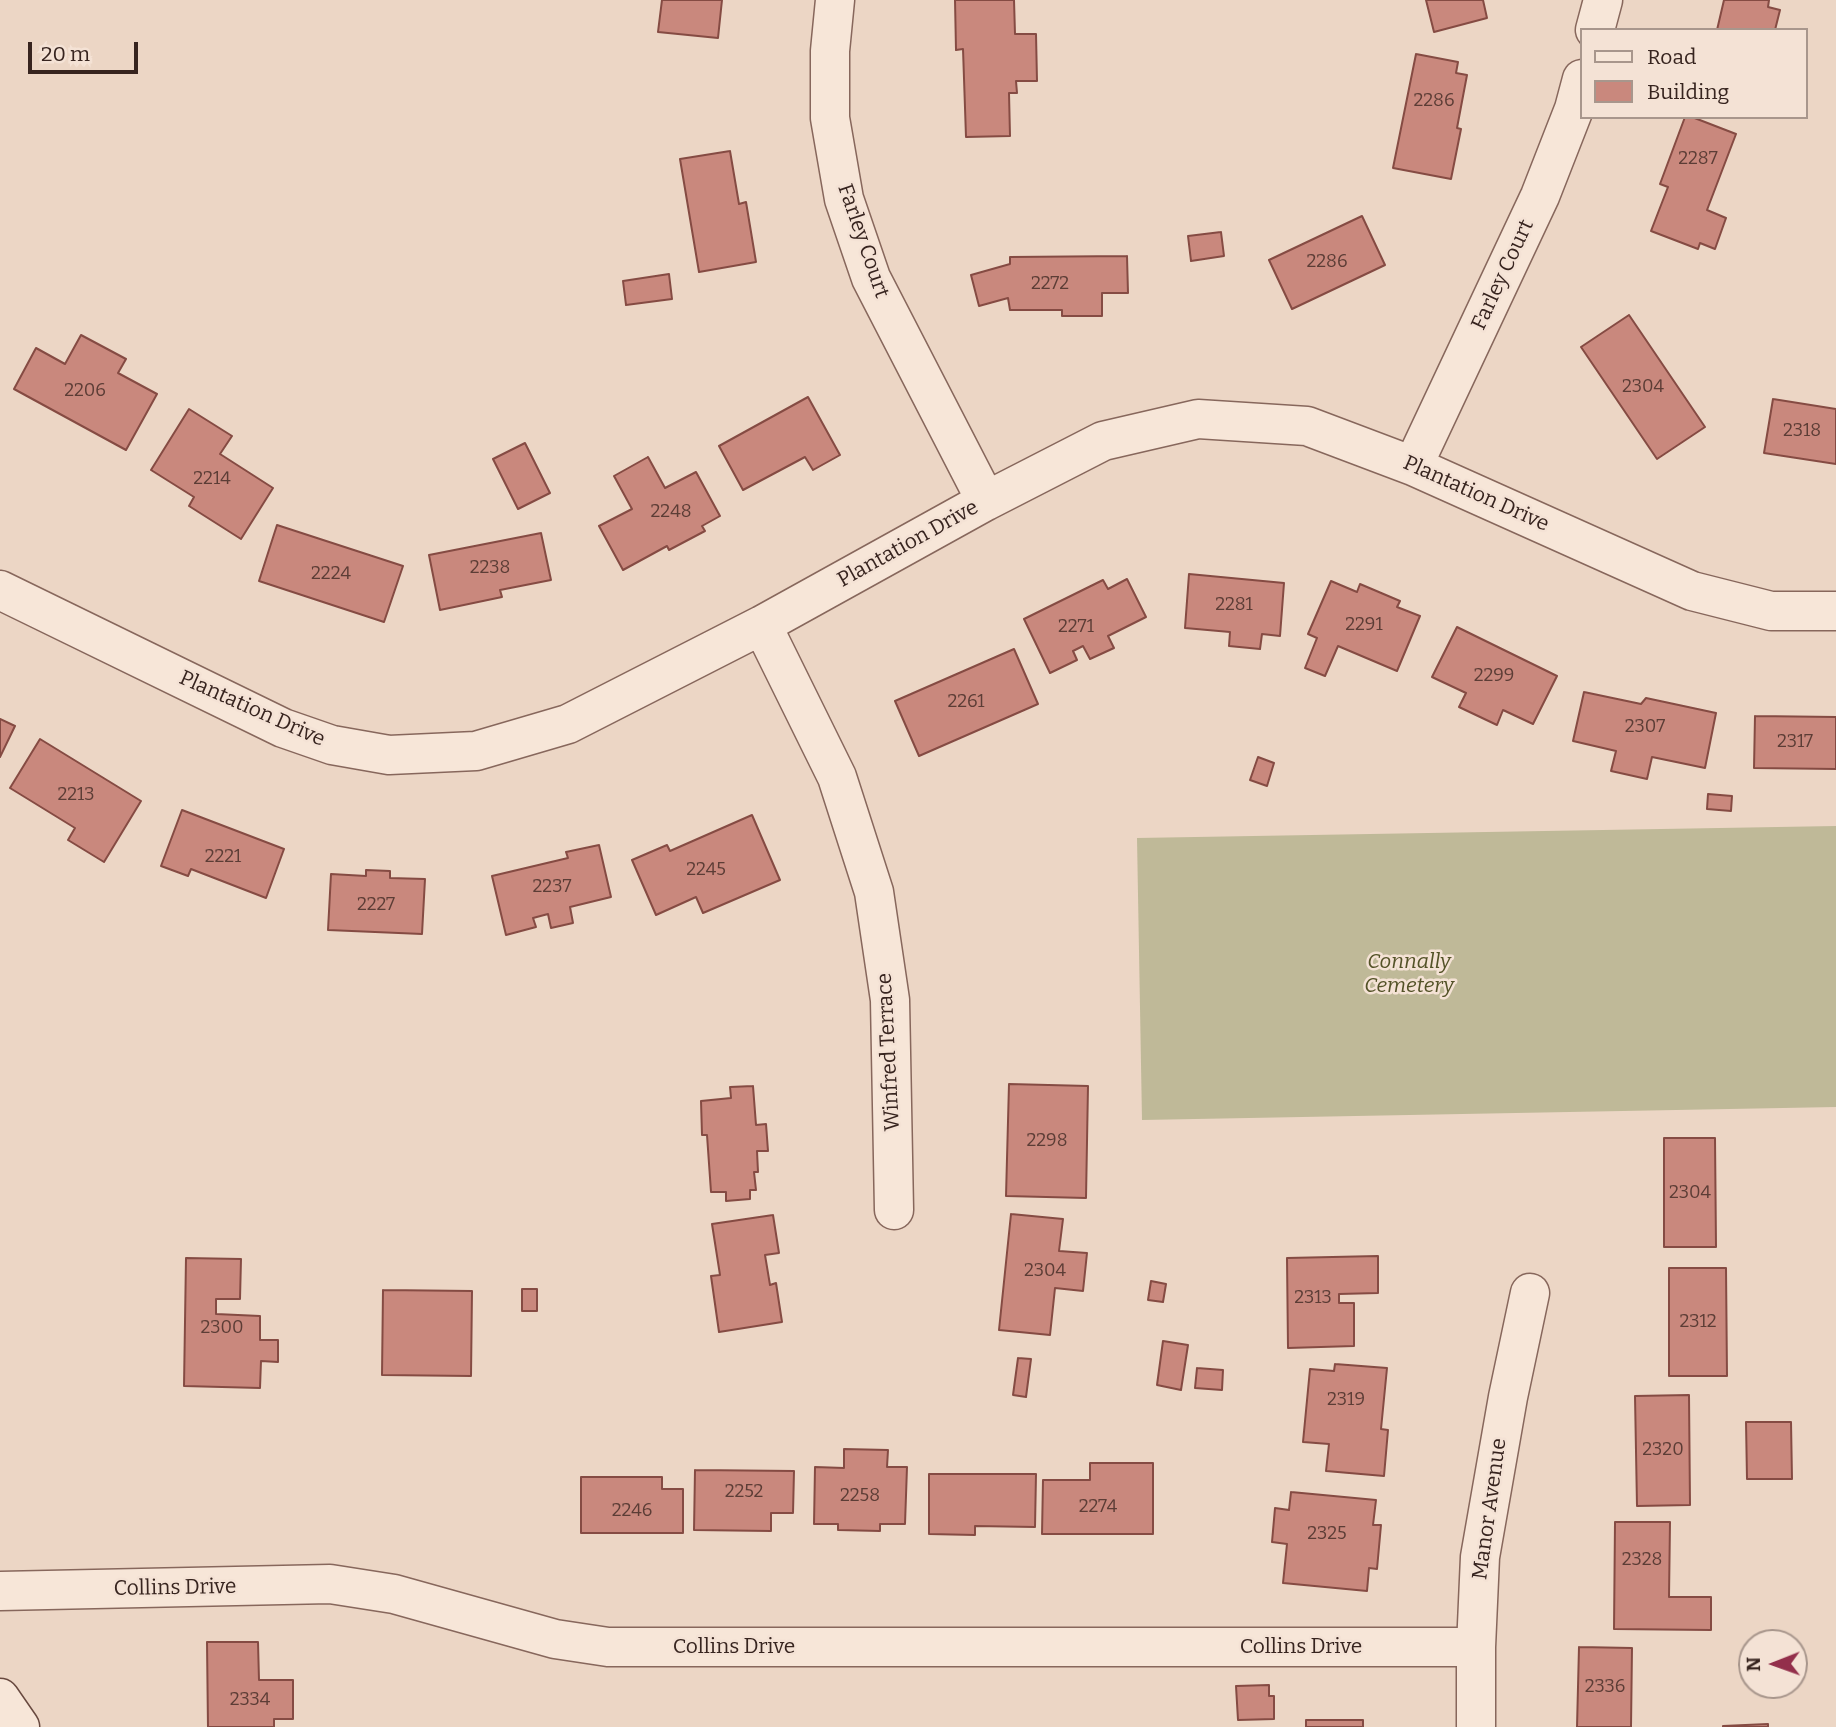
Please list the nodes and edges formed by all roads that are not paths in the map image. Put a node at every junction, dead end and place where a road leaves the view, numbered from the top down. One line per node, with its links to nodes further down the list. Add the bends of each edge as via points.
1 (835, 0): 6 (street, Farley Court, via 830,118 844,199 872,278)
2 (1603, 0): 3 (street)
3 (1596, 28)
4 (1580, 86): 5 (street, Farley Court, via 1540,196)
5 (1413, 466): 6 (street, Plantation Drive, via 1307,426 1198,419 1103,441); 8 (street, Plantation Drive, via 1692,591 1771,611)
6 (986, 501): 9 (street, Plantation Drive)
7 (0, 590): 9 (street, Plantation Drive, via 283,728 332,745 389,755 476,751 568,724)
8 (1836, 611)
9 (762, 625): 10 (street, Winfred Terrace, via 837,777 874,892 890,1000)
10 (894, 1210)
11 (1531, 1293): 13 (street, Manor Avenue, via 1480,1557)
12 (0, 1591): 13 (street, Collins Drive, via 330,1584 394,1594 555,1639 608,1647)
13 (1476, 1647): 16 (street, Manor Avenue)
14 (0, 1698): 15 (street)
15 (20, 1727)
16 (1476, 1727)

